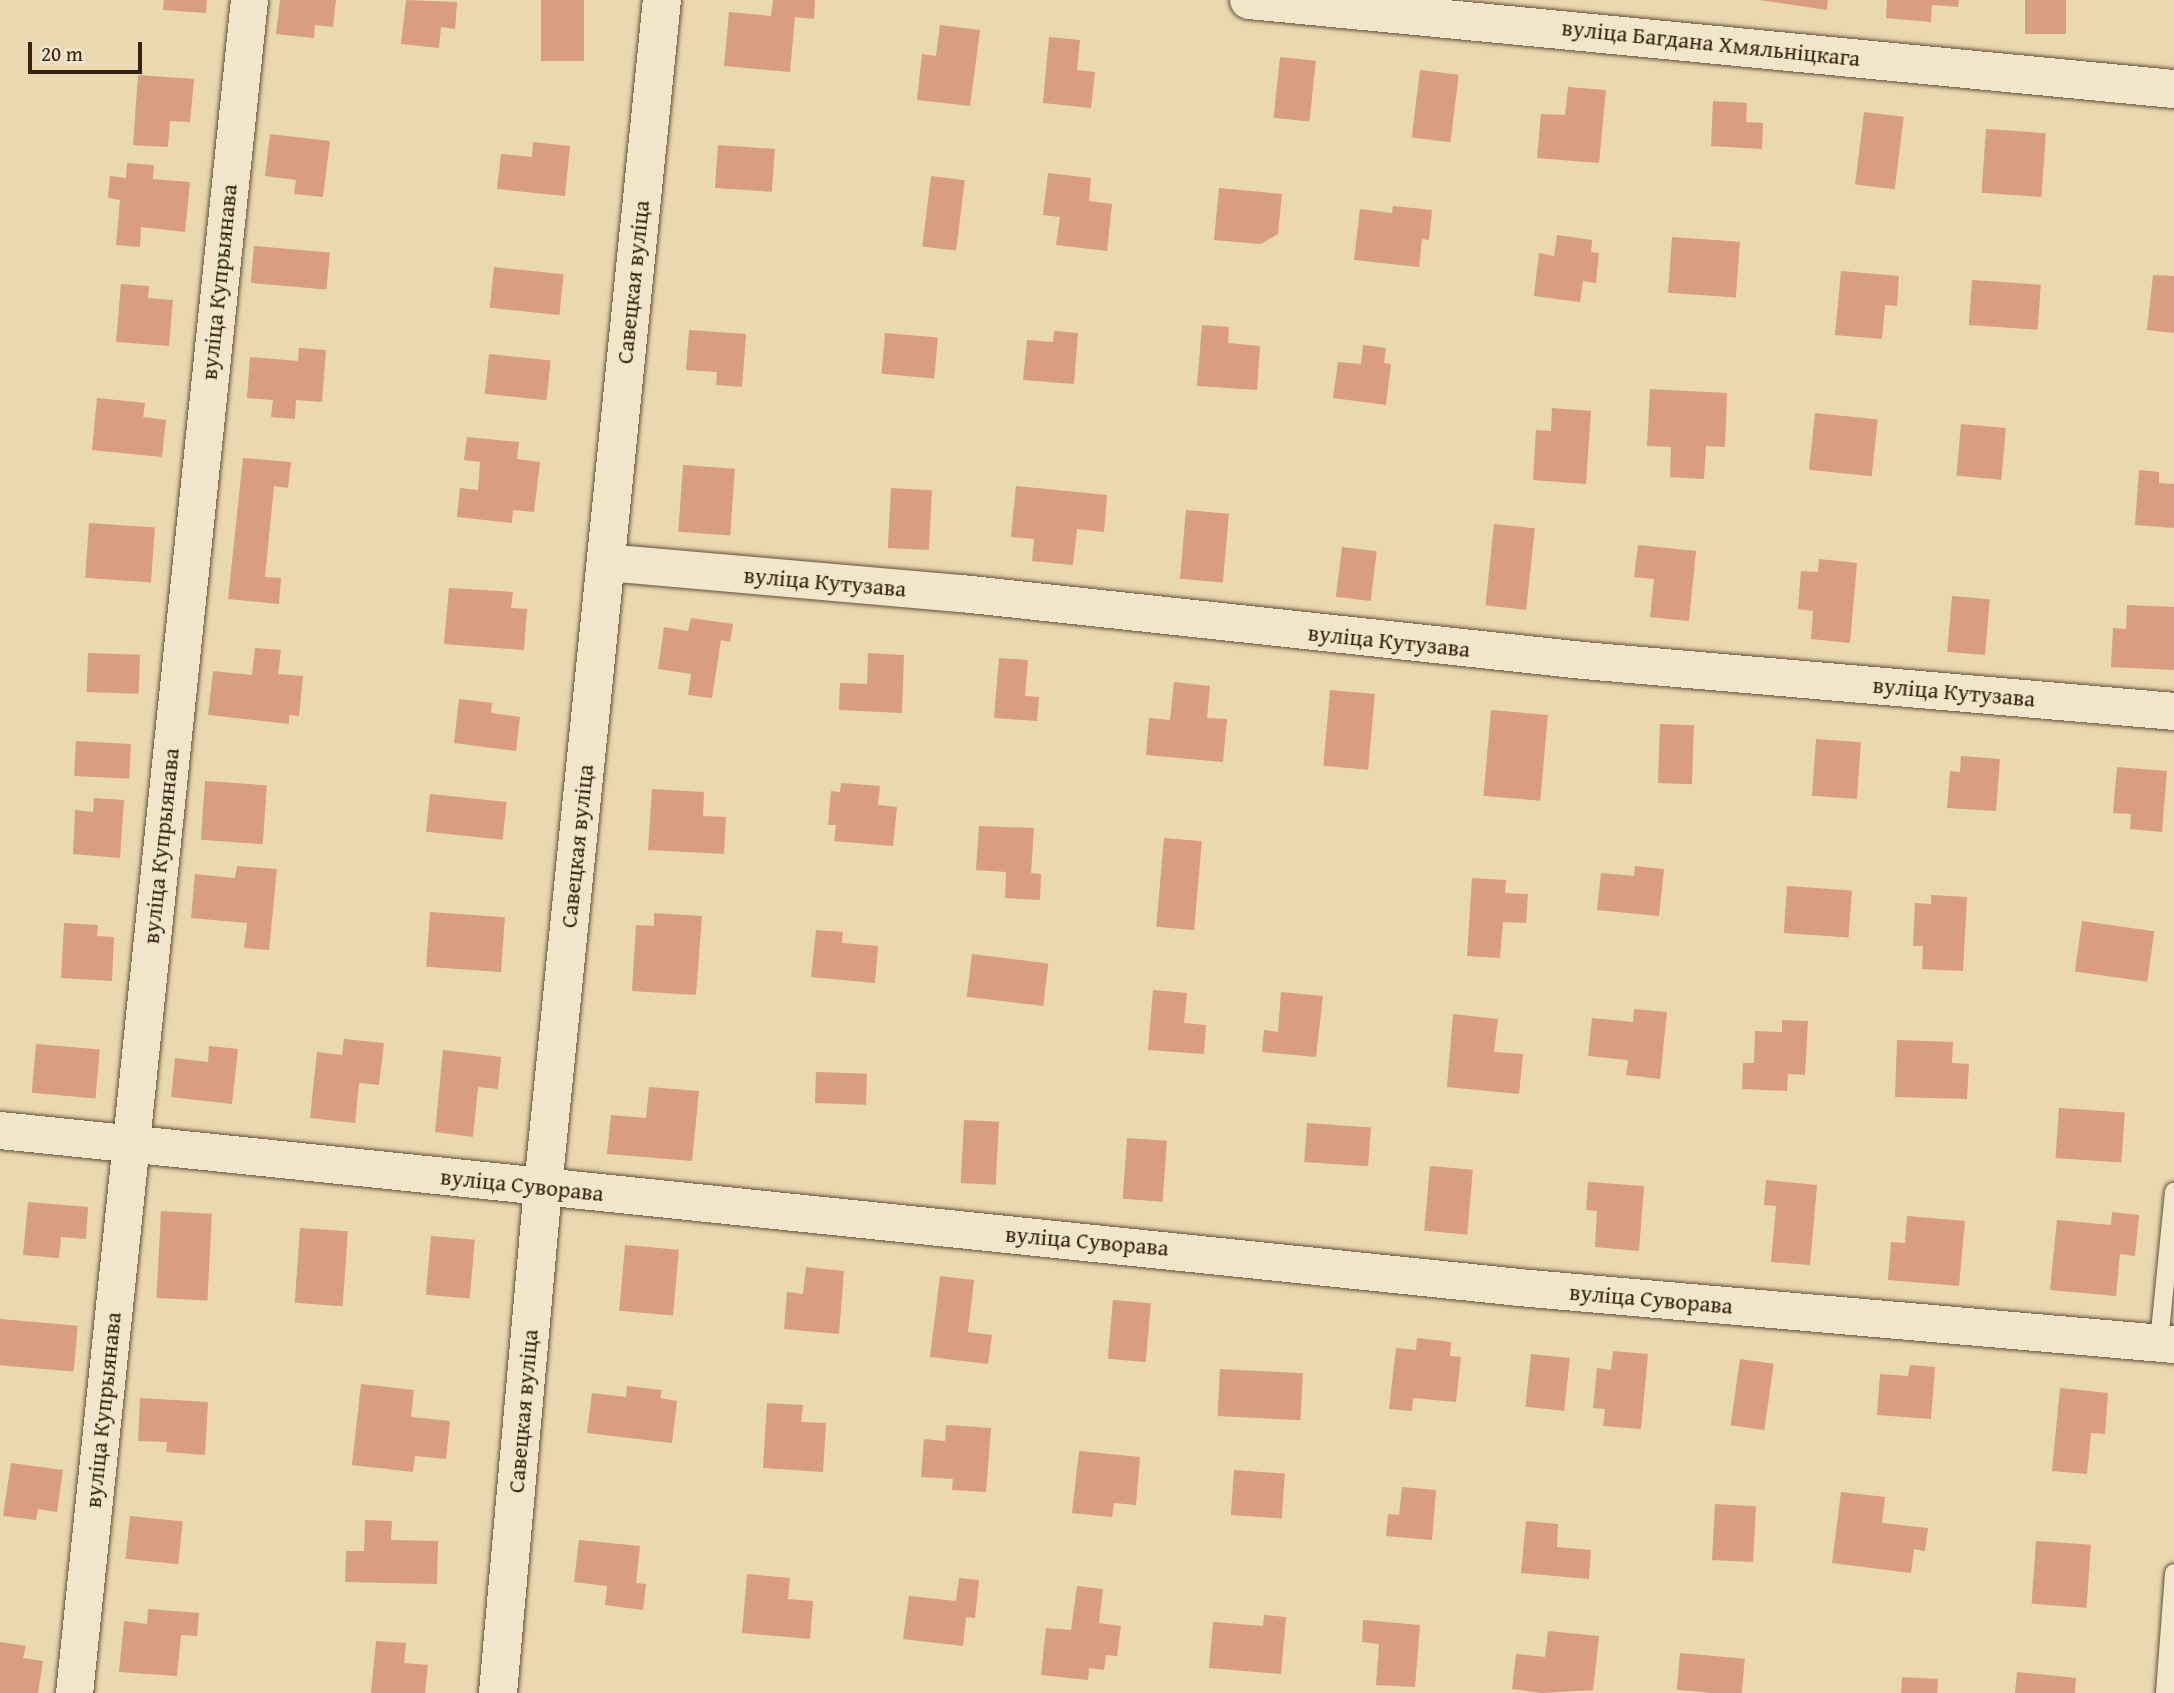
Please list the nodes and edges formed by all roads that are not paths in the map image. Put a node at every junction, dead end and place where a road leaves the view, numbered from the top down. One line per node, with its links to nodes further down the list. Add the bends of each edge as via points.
1 (248, 0): 8 (street, вуліца Купрыянава)
2 (662, 0): 5 (street, Савецкая вуліца)
3 (1249, 0): 4 (street, вуліца Багдана Хмяльніцкага)
4 (2174, 89)
5 (605, 562): 6 (street, вуліца Кутузава, via 961,593 1569,659); 9 (street, Савецкая вуліца)
6 (2174, 711)
7 (0, 1130): 8 (street, вуліца Суворава)
8 (130, 1142): 9 (street, вуліца Суворава); 13 (street, вуліца Купрыянава)
9 (543, 1187): 11 (street, вуліца Суворава, via 1518,1287); 14 (street, Савецкая вуліца)
10 (2174, 1192): 11 (lane)
11 (2167, 1343)
12 (2174, 1573): 15 (lane)
13 (74, 1693)
14 (498, 1693)
15 (2165, 1693)

